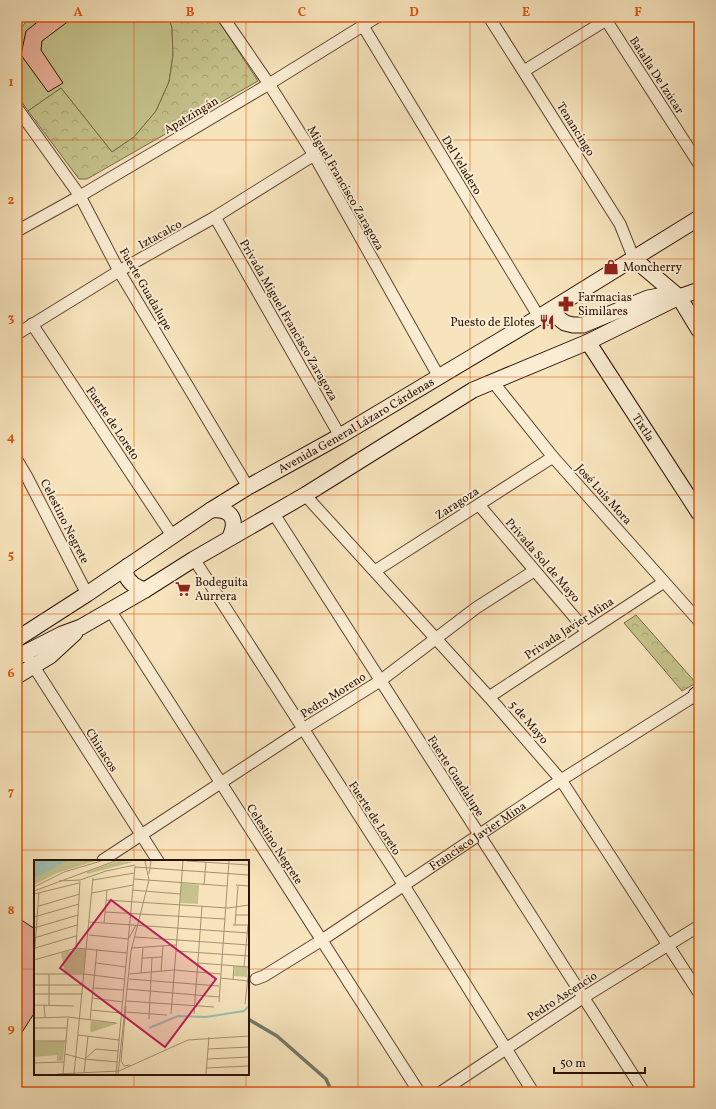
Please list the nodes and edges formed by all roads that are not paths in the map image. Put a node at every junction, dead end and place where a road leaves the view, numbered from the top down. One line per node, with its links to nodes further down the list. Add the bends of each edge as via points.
1 (223, 17): 7 (street, Miguel Francisco Zaragoza)
2 (377, 17): 5 (street, Apatzingán)
3 (489, 17): 6 (street, Tenancingo)
4 (609, 19): 6 (street); 10 (street, Batalla De Izúcar)
5 (363, 26): 7 (street, Apatzingán); 19 (street, Del Veladero)
6 (524, 71): 15 (street, Tenancingo, via 620,224)
7 (269, 84): 9 (street, Miguel Francisco Zaragoza); 11 (street, Apatzingán)
8 (17, 108): 11 (street, Fuerte Guadalupe)
9 (314, 155): 12 (street, Iztacalco); 24 (street, Miguel Francisco Zaragoza)
10 (699, 164)
11 (80, 196): 14 (street, Apatzingán); 16 (street, Fuerte Guadalupe)
12 (216, 217): 16 (street, Iztacalco); 26 (street, Privada Miguel Francisco Zaragoza)
13 (699, 218): 15 (street, Avenida General Lázaro Cárdenas)
14 (17, 231)
15 (634, 259): 18 (street); 19 (street, Avenida General Lázaro Cárdenas)
16 (119, 271): 20 (street, Iztacalco); 29 (street, Fuerte Guadalupe)
17 (699, 290): 18 (street)
18 (679, 297): 19 (street, via 648,298 583,325 569,324 557,317); 21 (street); 23 (street)
19 (539, 317): 24 (street, Avenida General Lázaro Cárdenas)
20 (32, 324): 22 (street, Iztacalco); 35 (street, Fuerte de Loreto)
21 (699, 330)
22 (17, 334)
23 (588, 342): 25 (street); 33 (street, Tixtla)
24 (439, 377): 26 (street, Avenida General Lázaro Cárdenas)
25 (493, 382): 27 (street, José Luis Mora); 30 (street, via 464,395)
26 (340, 436): 29 (street, Avenida General Lázaro Cárdenas)
27 (553, 457): 31 (street, Zaragoza); 41 (street, José Luis Mora)
28 (17, 460): 43 (street, Celestino Negrete)
29 (248, 487): 32 (street, Avenida General Lázaro Cárdenas)
30 (305, 495): 34 (street); 39 (street, 5 de Mayo)
31 (479, 505): 39 (street, Zaragoza); 40 (street, Privada Sol de Mayo)
32 (211, 510): 35 (street, Avenida General Lázaro Cárdenas); 36 (street, via 220,509 228,513 234,523)
33 (699, 513)
34 (274, 514): 36 (street); 53 (street, Fuerte Guadalupe)
35 (173, 537): 38 (street, Avenida General Lázaro Cárdenas)
36 (230, 537): 37 (street)
37 (194, 559): 42 (street); 56 (street, Fuerte de Loreto)
38 (128, 566): 42 (street, via 125,573 127,578 134,586); 43 (street, Avenida General Lázaro Cárdenas)
39 (375, 571): 49 (street, 5 de Mayo)
40 (534, 571): 47 (street, Privada Sol de Mayo); 49 (street, Pedro Moreno, via 476,608)
41 (664, 582): 45 (street, José Luis Mora); 47 (street, Privada Javier Mina)
42 (145, 590): 44 (street)
43 (88, 594): 48 (street, Avenida General Lázaro Cárdenas)
44 (110, 610): 46 (street); 58 (street, Celestino Negrete)
45 (699, 621)
46 (81, 627): 50 (street); 51 (street, via 50,656)
47 (588, 632): 55 (street, Privada Javier Mina)
48 (17, 639)
49 (436, 639): 53 (street, Pedro Moreno); 55 (street, 5 de Mayo)
50 (21, 654): 51 (street, Chinacos)
51 (33, 666): 52 (street); 59 (street, Chinacos)
52 (17, 676)
53 (380, 681): 56 (street, Pedro Moreno); 60 (street, Fuerte Guadalupe)
54 (698, 696): 57 (street, Francisco Javier Mina)
55 (489, 697): 57 (street, 5 de Mayo)
56 (303, 729): 58 (street, Pedro Moreno); 63 (street, Fuerte de Loreto)
57 (561, 780): 60 (street, Francisco Javier Mina); 66 (street, 5 de Mayo)
58 (220, 783): 59 (street, Pedro Moreno); 65 (street, Celestino Negrete)
59 (141, 834): 61 (street, Pedro Moreno); 62 (street, Chinacos)
60 (478, 834): 63 (street, Francisco Javier Mina); 69 (street, Fuerte Guadalupe)
61 (102, 860)
62 (157, 860)
63 (403, 884): 65 (street, Francisco Javier Mina); 70 (street, Fuerte de Loreto)
64 (699, 926): 66 (street, Pedro Ascencio)
65 (322, 940): 67 (street, Francisco Javier Mina); 71 (street, Celestino Negrete)
66 (669, 946): 68 (street, 5 de Mayo); 69 (street, Pedro Ascencio)
67 (256, 979)
68 (699, 993)
69 (584, 997): 70 (street, Pedro Ascencio); 74 (street, Fuerte Guadalupe)
70 (505, 1048): 72 (street, Pedro Ascencio); 73 (street, Fuerte de Loreto)
71 (419, 1092)
72 (441, 1092)
73 (533, 1092)
74 (644, 1092)

